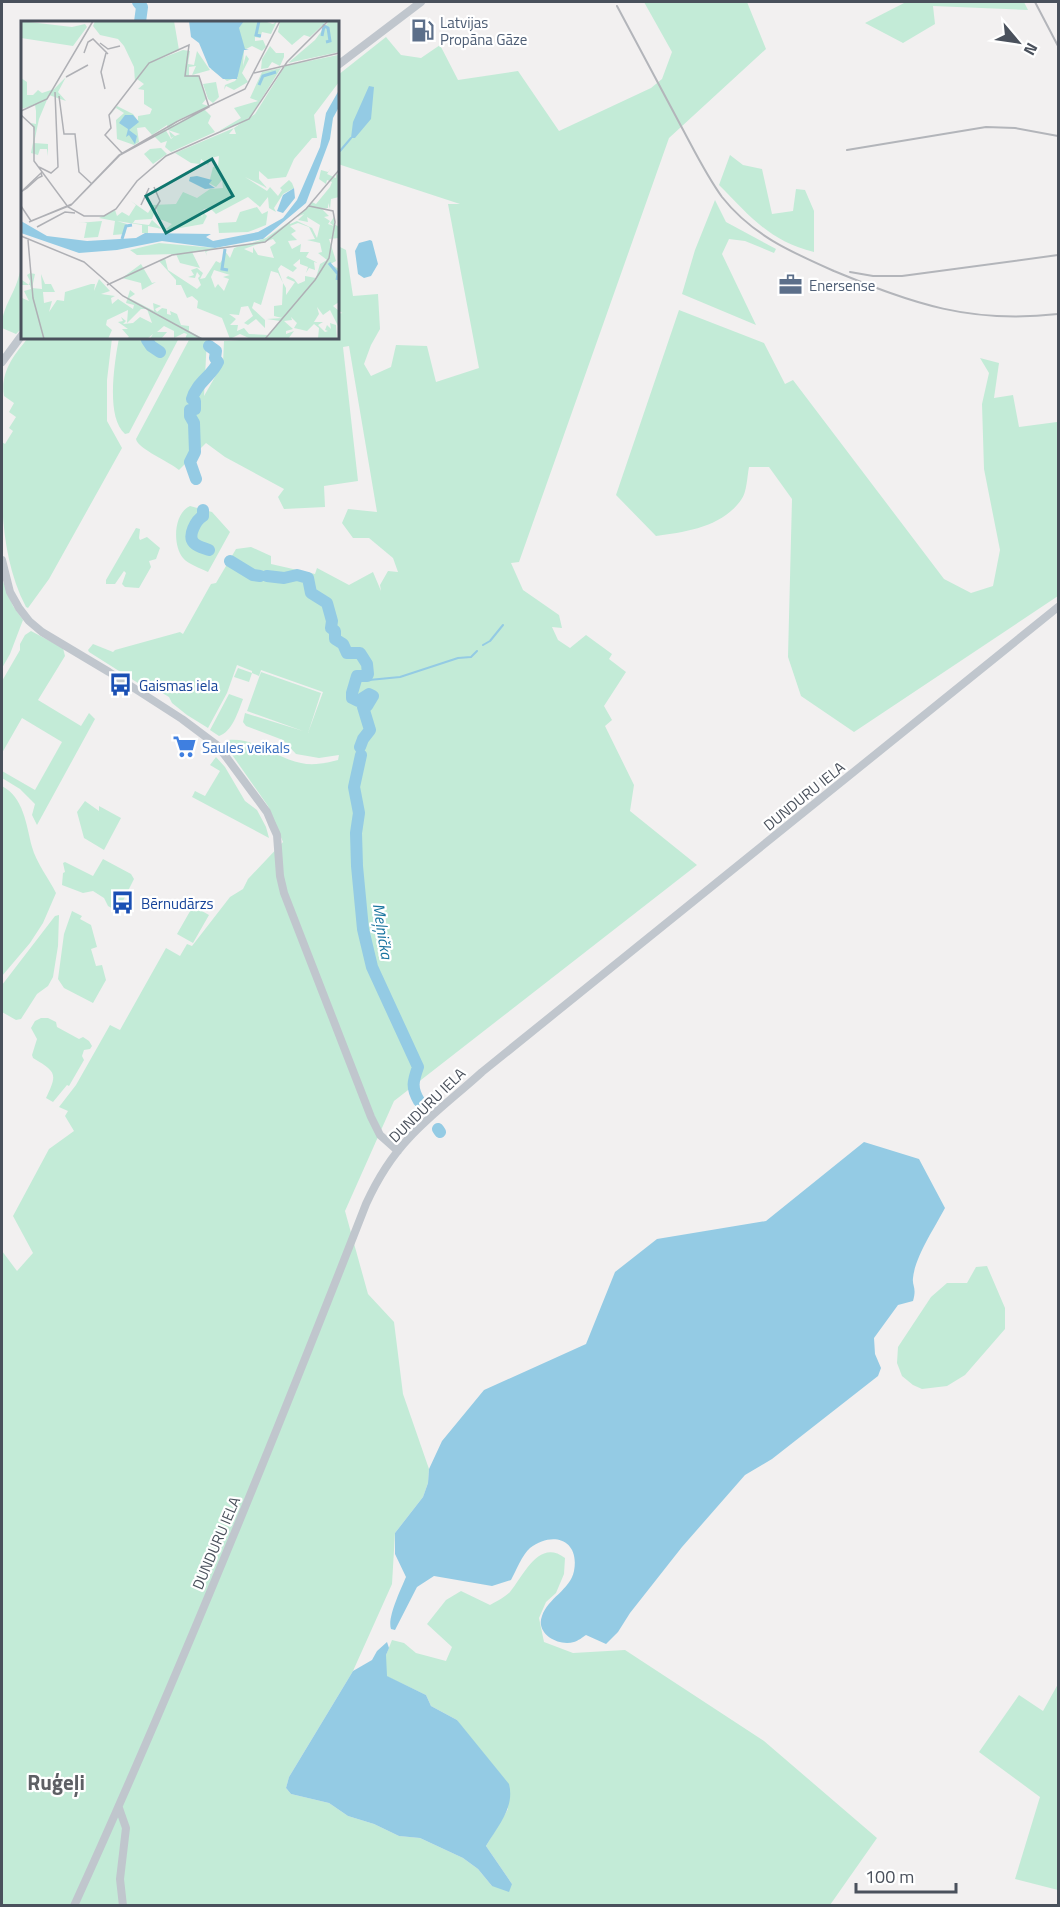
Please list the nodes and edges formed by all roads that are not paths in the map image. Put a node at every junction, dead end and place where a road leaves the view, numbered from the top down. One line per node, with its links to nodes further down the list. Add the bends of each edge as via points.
1 (421, 2): 2 (street)
2 (339, 64)
3 (21, 336): 4 (street)
4 (2, 362)
5 (2, 560): 7 (street, via 10,592 29,621 207,736 228,757 267,812 277,835 280,876 288,904 371,1117 380,1135)
6 (1059, 607): 7 (street, DUNDURU IELA, via 482,1072)
7 (398, 1151): 8 (street, DUNDURU IELA, via 366,1204 266,1460)
8 (118, 1808): 9 (street, DUNDURU IELA); 10 (street, via 126,1828 120,1879)
9 (74, 1905)
10 (123, 1905)

